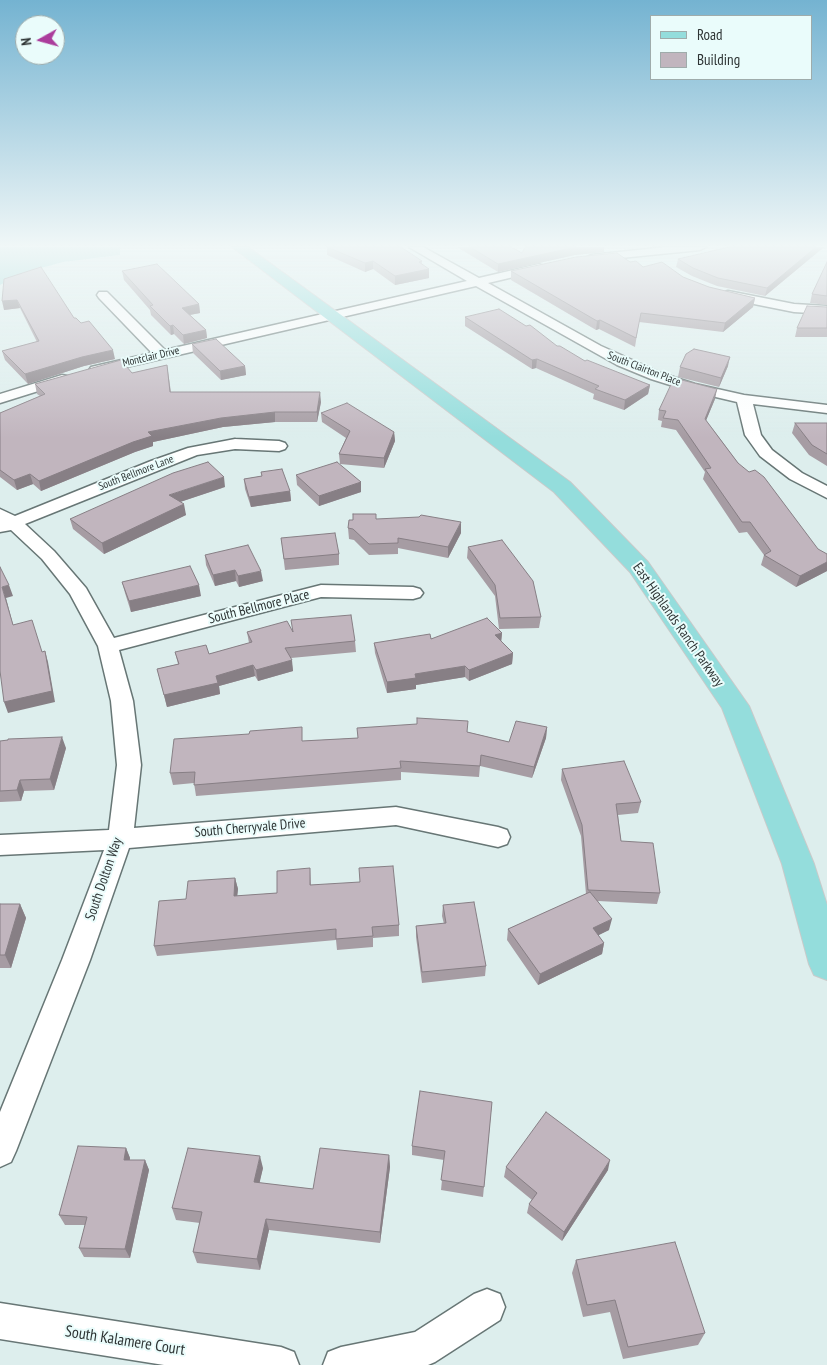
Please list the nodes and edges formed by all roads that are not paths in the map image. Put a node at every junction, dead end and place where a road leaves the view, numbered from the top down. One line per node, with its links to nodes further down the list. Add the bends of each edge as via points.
1 (118, 311): 6 (street)
2 (327, 311): 5 (main road, East Highlands Ranch Parkway)
3 (356, 311): 5 (street, Montclair Drive)
4 (531, 311): 8 (street, South Clairton Place, via 622,362 691,387)
5 (334, 316): 6 (street, Montclair Drive); 18 (main road, East Highlands Ranch Parkway, via 562,487 639,567 734,706 798,864)
6 (162, 355): 7 (street, Montclair Drive, via 77,375)
7 (0, 399)
8 (744, 399): 9 (street, South Clairton Place); 11 (street, via 753,435 766,453 796,476)
9 (827, 409)
10 (279, 446): 12 (street, South Bellmore Lane, via 235,444 194,451)
11 (827, 493)
12 (4, 522): 14 (street, South Dolton Way, via 48,555 79,592)
13 (413, 593): 14 (street, South Bellmore Place, via 321,591)
14 (108, 646): 16 (street, South Dolton Way, via 122,701 129,765)
15 (498, 837): 16 (street, South Cherryvale Drive, via 396,816)
16 (120, 838): 17 (street, South Cherryvale Drive); 19 (street, South Dolton Way, via 76,960)
17 (0, 845)
18 (827, 964)
19 (0, 1151)
20 (487, 1307): 23 (street, via 422,1349)
21 (0, 1321): 22 (street, South Kalamere Court)
22 (281, 1365)
23 (341, 1365)

